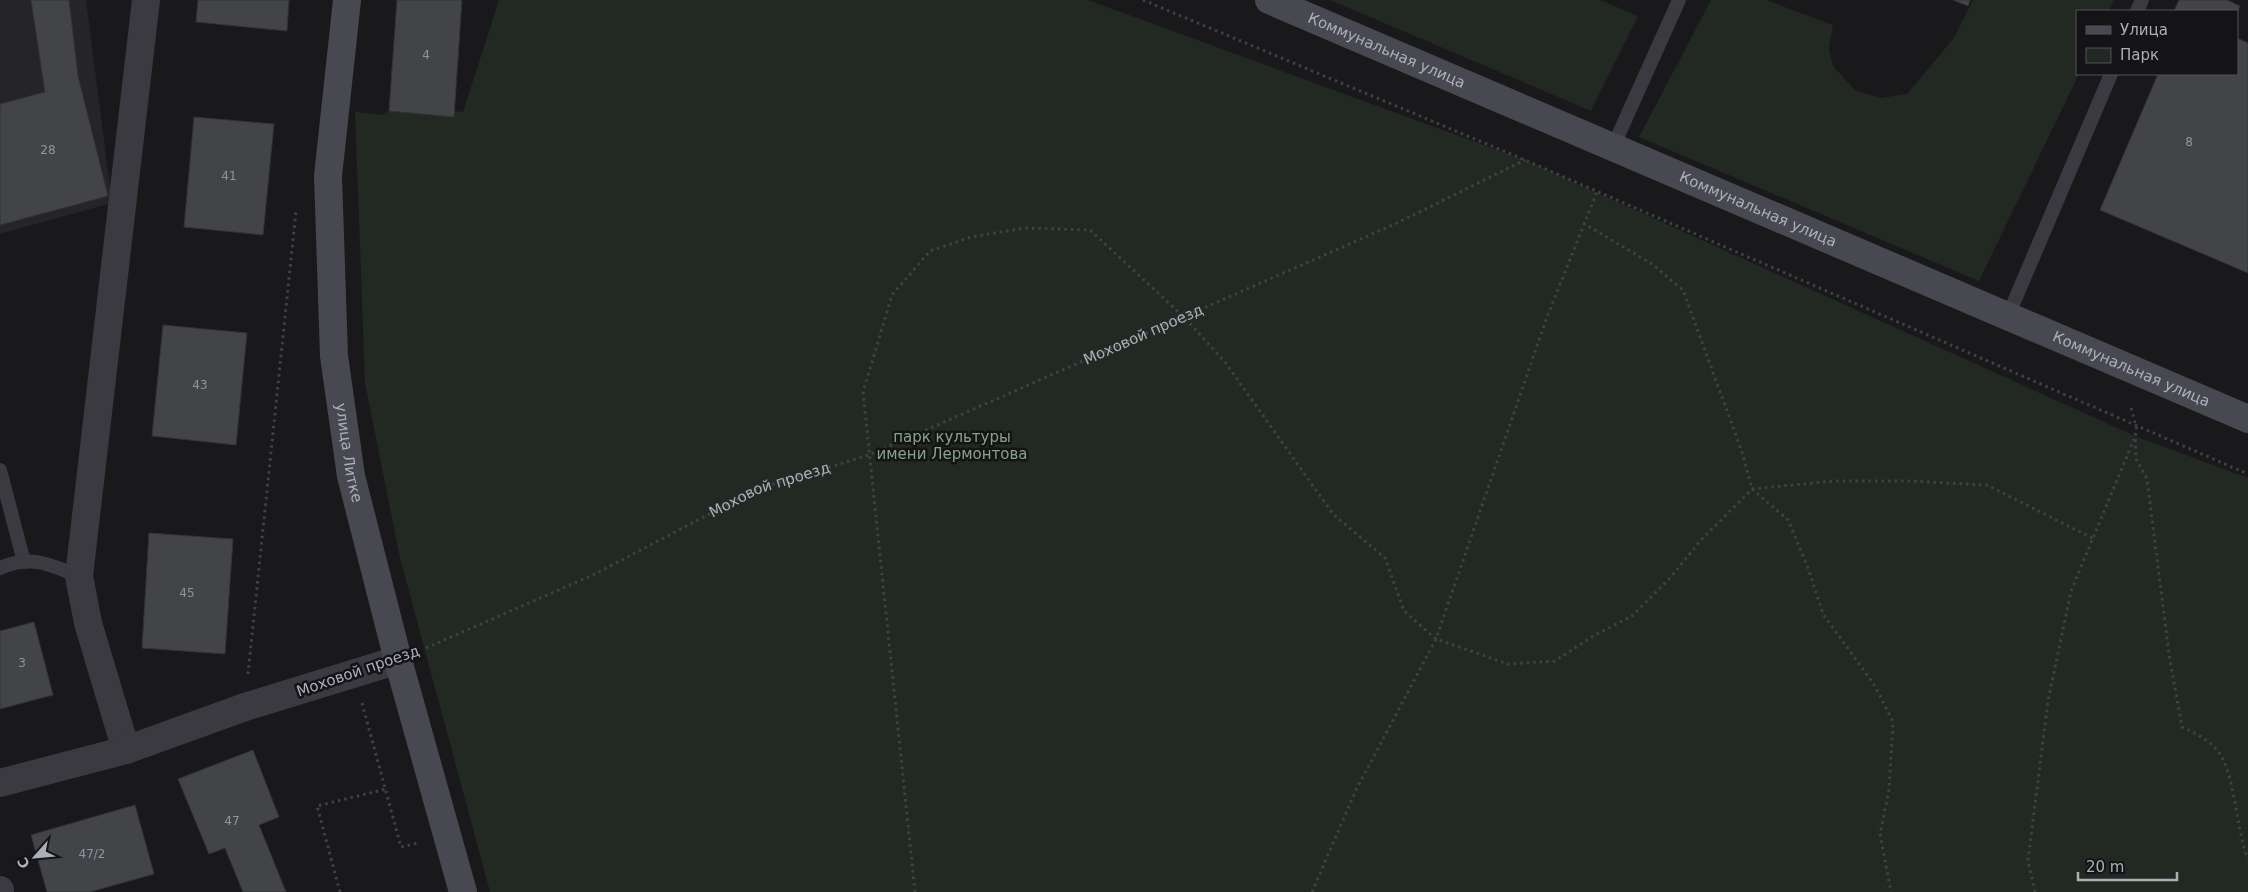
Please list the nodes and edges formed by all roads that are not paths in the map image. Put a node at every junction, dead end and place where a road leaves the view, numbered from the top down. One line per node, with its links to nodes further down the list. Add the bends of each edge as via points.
1 (146, 0): 12 (street)
2 (347, 0): 13 (street, улица Литке, via 328,176 334,356 351,476)
3 (1269, 0): 6 (street, Коммунальная улица)
4 (1679, 0): 6 (lane)
5 (2111, 75): 7 (lane)
6 (1613, 147): 7 (street, Коммунальная улица)
7 (2008, 316): 8 (street, Коммунальная улица)
8 (2248, 419)
9 (0, 470): 10 (lane)
10 (24, 562): 11 (lane, via 13,562); 12 (lane, via 42,561)
11 (0, 568)
12 (79, 576): 14 (street, via 88,623)
13 (398, 660): 14 (street, Моховой проезд, via 245,707); 16 (street, улица Литке)
14 (126, 750): 15 (street, Моховой проезд)
15 (0, 783)
16 (464, 892)

